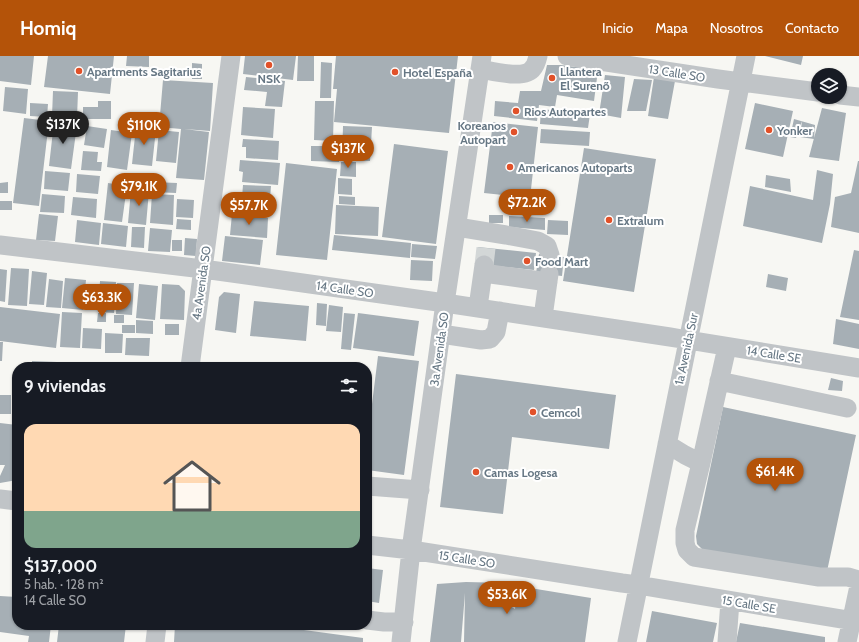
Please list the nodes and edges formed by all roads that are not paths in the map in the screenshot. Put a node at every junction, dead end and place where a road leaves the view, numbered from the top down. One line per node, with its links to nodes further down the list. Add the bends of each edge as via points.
1 (231, 56): 12 (street, 4a Avenida SO)
2 (538, 56): 5 (street, via 529,72 517,74)
3 (567, 56): 6 (street, 13 Calle SO)
4 (746, 56): 6 (street, 1a Avenida Sur)
5 (481, 62): 8 (street, 3a Avenida SO)
6 (741, 82): 7 (street, 13 Calle SO); 18 (street, 1a Avenida Sur)
7 (811, 91)
8 (457, 227): 10 (street); 13 (street, 3a Avenida SO)
9 (0, 245): 12 (street, 14 Calle SO)
10 (486, 254): 11 (street, via 538,242 547,246); 14 (street); 16 (street, via 548,278)
11 (550, 255)
12 (203, 269): 13 (street, 14 Calle SO); 20 (street, 4a Avenida SO)
13 (445, 302): 14 (street, 14 Calle SO); 17 (street, 3a Avenida SO)
14 (478, 307): 15 (street, 14 Calle SO)
15 (500, 311): 16 (street, 14 Calle SO); 17 (street, via 496,332 490,339)
16 (543, 317): 18 (street, 14 Calle SO)
17 (441, 334): 27 (street, 3a Avenida SO)
18 (688, 340): 19 (street, 14 Calle SE); 24 (street, 1a Avenida Sur)
19 (727, 347): 21 (street, 14 Calle SE); 22 (street)
20 (191, 362)
21 (859, 368)
22 (719, 381): 23 (street); 25 (street)
23 (847, 408)
24 (667, 444): 25 (street); 33 (street, 1a Avenida Sur)
25 (701, 463): 32 (street, via 685,530 687,550 694,557 819,577 848,577)
26 (372, 486): 27 (street)
27 (420, 490): 31 (street, 3a Avenida SO)
28 (0, 499): 29 (street)
29 (12, 500)
30 (372, 546): 31 (street, 15 Calle SO)
31 (411, 550): 33 (street, 15 Calle SO); 37 (street, 3a Avenida SO)
32 (859, 580)
33 (638, 585): 35 (street, 15 Calle SE); 42 (street, 1a Avenida Sur)
34 (859, 586): 38 (street)
35 (730, 601): 38 (street, 15 Calle SE); 43 (street)
36 (372, 621): 37 (street)
37 (404, 622): 41 (street, 3a Avenida SO)
38 (855, 622): 44 (street)
39 (156, 630): 40 (street)
40 (155, 642)
41 (402, 642)
42 (627, 642)
43 (727, 642)
44 (847, 642)

